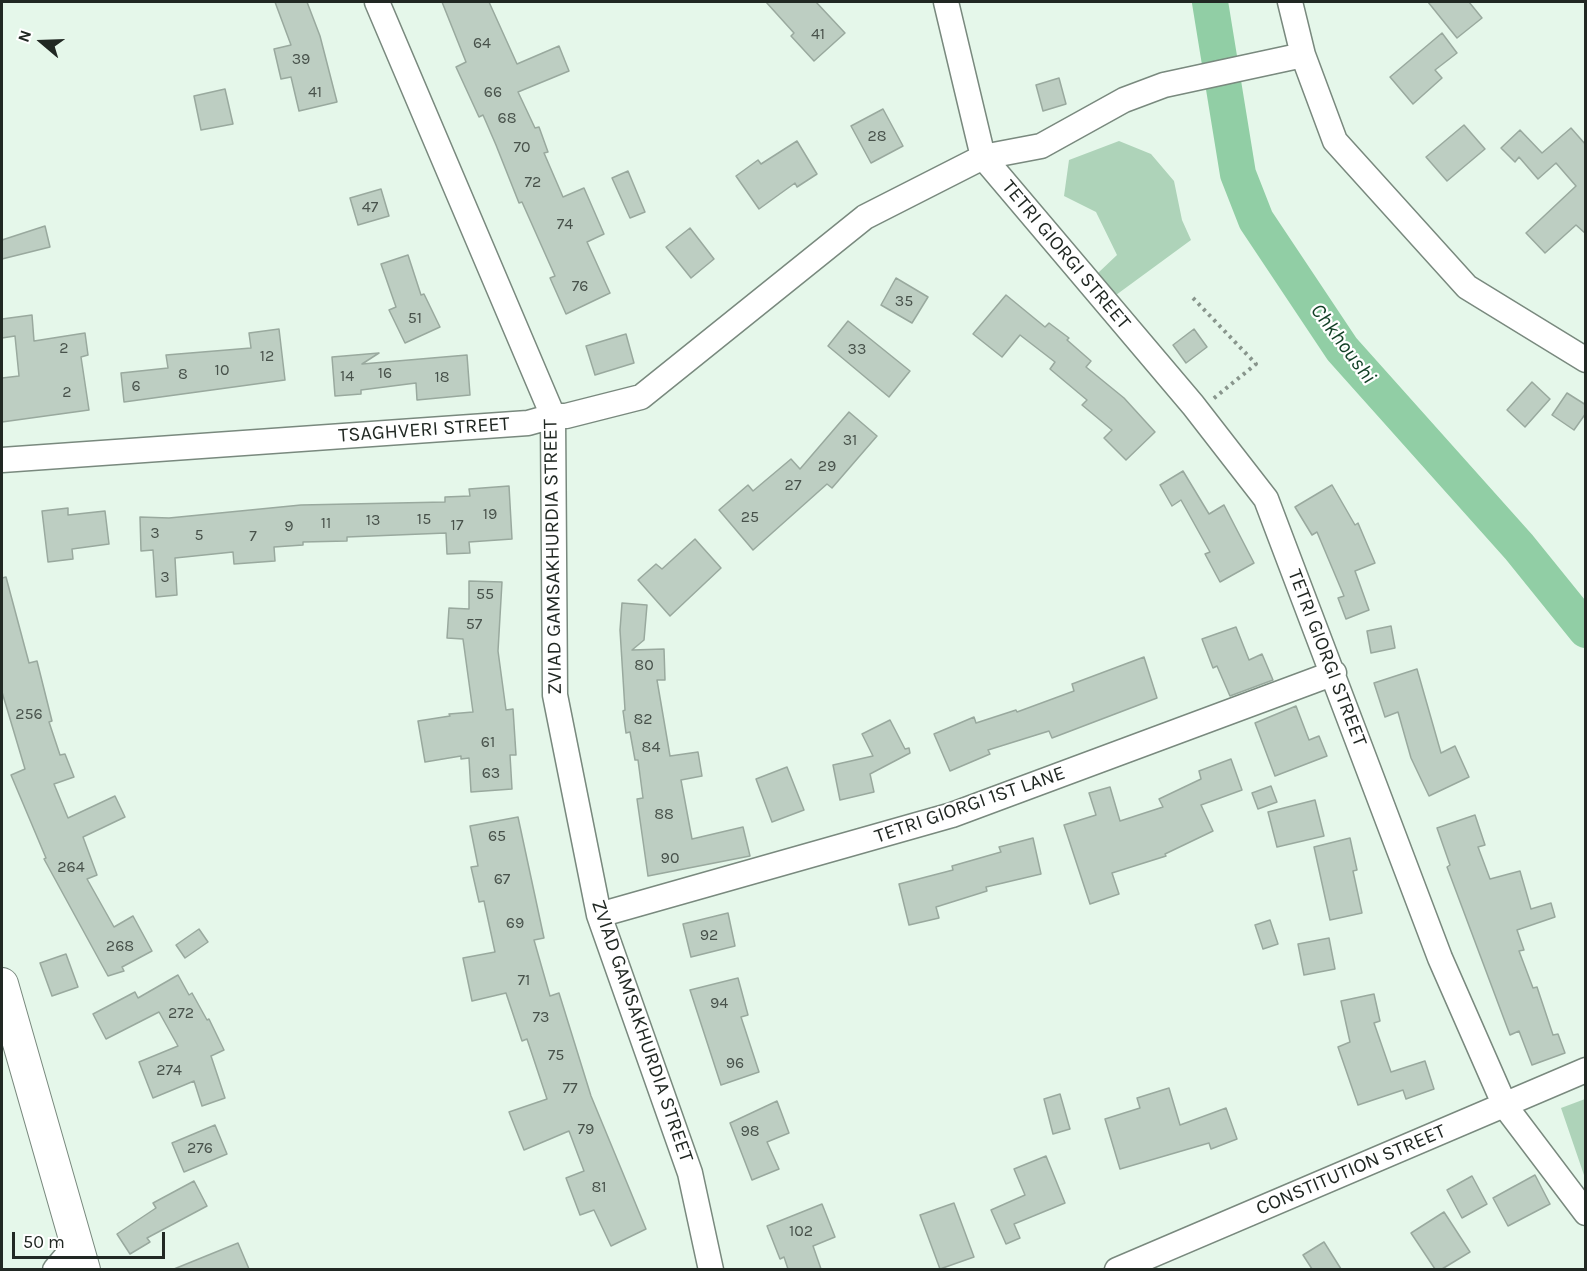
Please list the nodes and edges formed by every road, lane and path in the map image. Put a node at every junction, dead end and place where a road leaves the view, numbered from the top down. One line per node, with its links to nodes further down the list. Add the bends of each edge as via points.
1 (377, 2): 9 (street, ZVIAD GAMSAKHURDIA STREET)
2 (946, 2): 5 (street)
3 (1290, 2): 4 (street)
4 (1303, 55): 5 (street, TSAGHVERI STREET, via 1164,85 1124,100 1041,146); 7 (street, via 1335,141 1467,287)
5 (983, 156): 8 (street, TETRI GIORGI STREET); 9 (street, TSAGHVERI STREET, via 865,217 641,397)
6 (1193, 298): 8 (path, via 1256,364)
7 (1586, 360)
8 (1198, 411): 11 (street, TETRI GIORGI STREET, via 1266,499)
9 (553, 416): 10 (street, TSAGHVERI STREET, via 528,423); 12 (street, ZVIAD GAMSAKHURDIA STREET, via 555,695)
10 (2, 460)
11 (1334, 674): 12 (street, TETRI GIORGI 1ST LANE, via 952,815); 15 (street, TETRI GIORGI STREET, via 1440,958)
12 (599, 915): 19 (street, ZVIAD GAMSAKHURDIA STREET, via 690,1173)
13 (2, 984): 17 (main road)
14 (1586, 1070): 15 (street, CONSTITUTION STREET)
15 (1505, 1106): 16 (street, TETRI GIORGI STREET); 20 (street, CONSTITUTION STREET)
16 (1586, 1213)
17 (80, 1257): 18 (street)
18 (56, 1269)
19 (711, 1269)
20 (1117, 1269)

